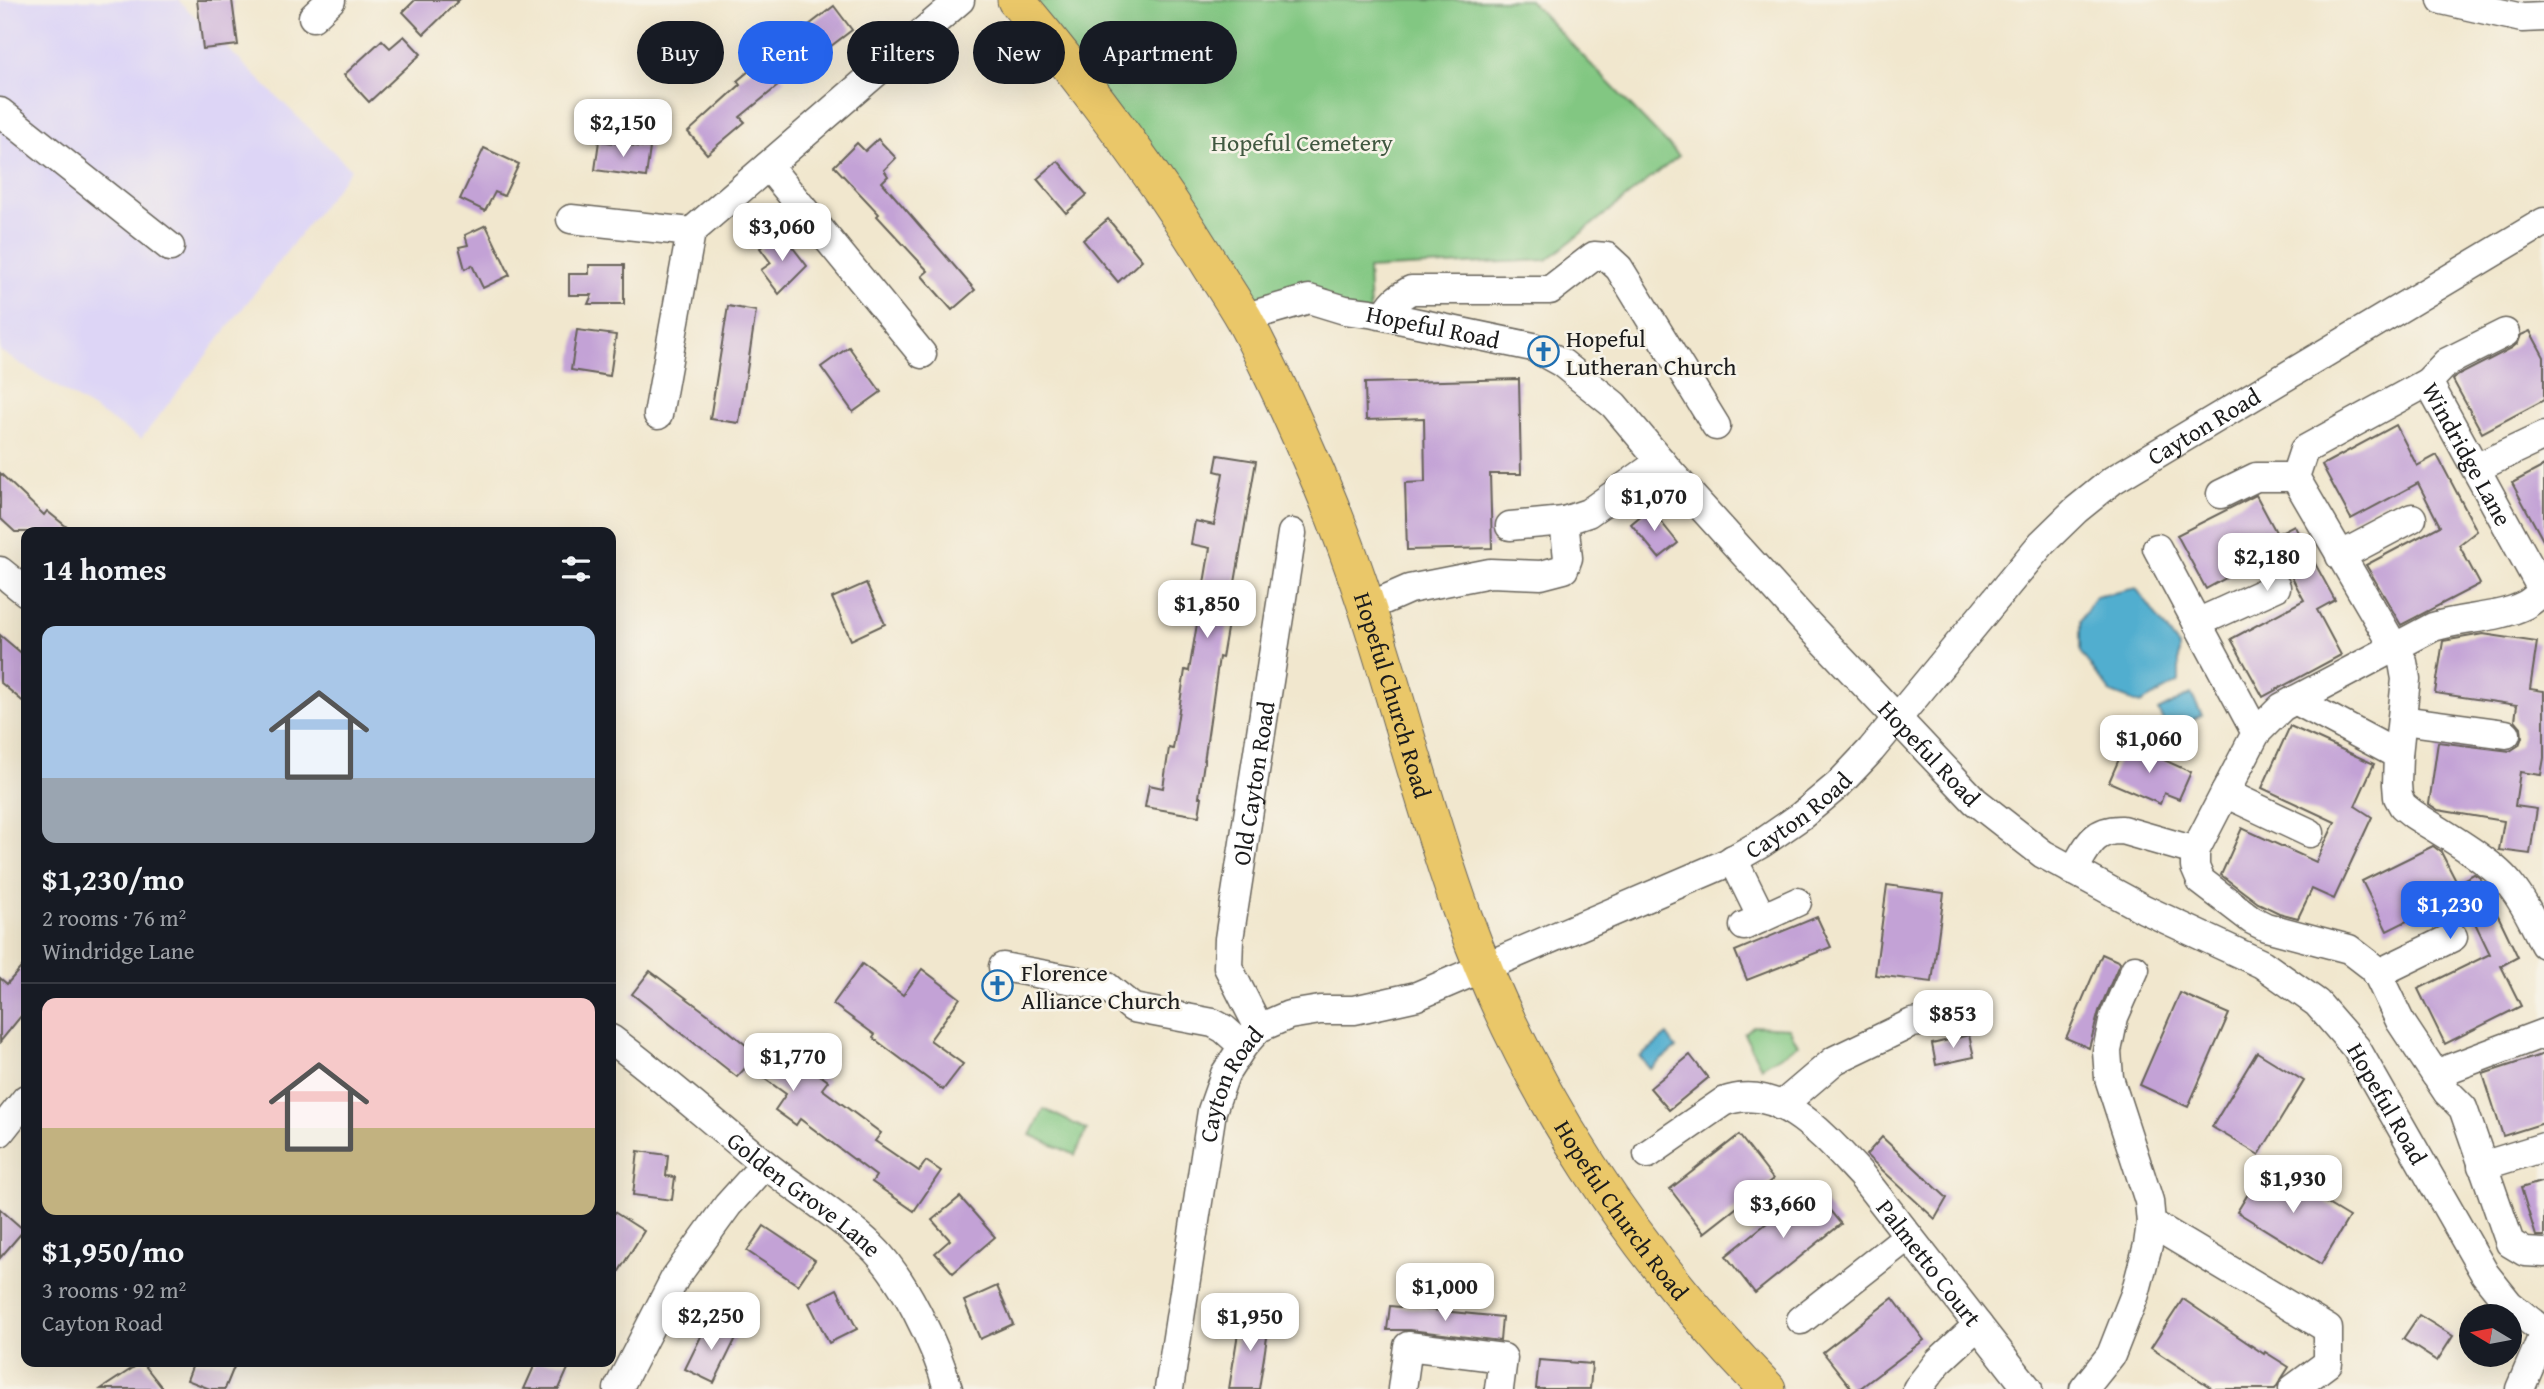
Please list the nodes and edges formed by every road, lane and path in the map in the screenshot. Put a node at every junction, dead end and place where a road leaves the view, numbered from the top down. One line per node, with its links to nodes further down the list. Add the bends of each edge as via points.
1 (960, 0): 6 (street)
2 (1016, 0): 12 (main road, Hopeful Church Road, via 1147,167)
3 (2442, 0): 4 (street, via 2522,18)
4 (2544, 17)
5 (0, 112): 10 (street)
6 (768, 166): 9 (street); 14 (street)
7 (571, 219): 9 (street)
8 (2544, 222): 37 (street, Cayton Road, via 2113,480 2042,543)
9 (691, 232): 16 (street)
10 (170, 247)
11 (1386, 316): 12 (street, Hopeful Road, via 1309,299); 17 (street, via 1396,299 1411,290 1550,290 1594,256 1607,257 1619,268); 19 (street, Hopeful Road, via 1533,347 1552,357 1614,405)
12 (1243, 318): 33 (main road, Hopeful Church Road, via 1323,488)
13 (2505, 333): 15 (street, via 2447,362)
14 (922, 354)
15 (2428, 382): 20 (street, Windridge Lane); 21 (street, Windridge Lane, via 2304,450)
16 (658, 415)
17 (1716, 426)
18 (2544, 436): 20 (street)
19 (1661, 461): 24 (street, via 1588,513); 37 (street, Hopeful Road)
20 (2476, 468): 30 (street, Windridge Lane)
21 (2295, 477): 22 (street, via 2256,477); 28 (street)
22 (2221, 494)
23 (2412, 518): 28 (street)
24 (1564, 521): 25 (street); 33 (street, via 1569,558 1564,569 1541,575 1490,573 1409,589)
25 (1510, 526)
26 (1292, 533): 56 (street, Old Cayton Road, via 1230,939 1228,967)
27 (2157, 548): 34 (street)
28 (2340, 556): 35 (street)
29 (0, 571): 32 (street)
30 (2540, 578): 35 (street, Windridge Lane, via 2525,605 2453,620)
31 (2276, 587): 34 (street)
32 (21, 588)
33 (1368, 607): 51 (main road, Hopeful Church Road, via 1444,861)
34 (2197, 623): 39 (street)
35 (2393, 649): 36 (street, Windridge Lane); 38 (street, via 2403,662 2406,679)
36 (2295, 700): 39 (street, Windridge Lane); 41 (street)
37 (1898, 718): 45 (street, Cayton Road, via 1838,785 1762,844); 46 (street, Hopeful Road, via 1975,801 2043,854)
38 (2402, 720): 40 (street); 41 (street)
39 (2256, 733): 42 (street, Windridge Lane)
40 (2506, 734)
41 (2398, 755): 49 (street, via 2398,797 2403,806 2510,884)
42 (2225, 793): 43 (street); 44 (street, Windridge Lane)
43 (2310, 832)
44 (2196, 851): 46 (street, via 2110,830 2092,839); 53 (street, via 2195,867 2201,881 2252,920 2349,949)
45 (1733, 859): 47 (street, via 1753,922); 51 (street, Cayton Road)
46 (2073, 871): 71 (street, Hopeful Road, via 2262,964 2317,1003 2357,1048 2485,1274 2509,1304)
47 (1797, 902)
48 (2453, 937): 53 (street)
49 (2544, 944)
50 (1003, 967): 56 (street, via 1106,986 1133,1008 1213,1023)
51 (1483, 968): 56 (street, Cayton Road, via 1417,996 1354,1010 1289,1015); 78 (main road, Hopeful Church Road, via 1529,1064 1624,1221 1680,1293)
52 (2135, 969): 66 (street, via 2114,1017 2107,1051 2109,1077 2144,1181)
53 (2377, 974): 58 (street, via 2400,1021)
54 (1951, 1017): 59 (street, via 1912,1023 1835,1060)
55 (2544, 1033): 58 (street)
56 (1251, 1037): 75 (street, Cayton Road, via 1225,1074 1212,1111)
57 (616, 1044): 64 (street, Golden Grove Lane)
58 (2435, 1074): 65 (street, via 2463,1108)
59 (1781, 1106): 63 (street, Palmetto Court, via 1753,1096 1731,1099); 67 (street, Palmetto Court, via 1832,1144)
60 (21, 1108): 61 (street)
61 (0, 1132)
62 (2544, 1147): 65 (street)
63 (1648, 1154)
64 (764, 1165): 73 (street, via 728,1205 675,1278); 74 (street, Golden Grove Lane, via 872,1247 908,1295)
65 (2482, 1166): 68 (street, via 2510,1243 2525,1252)
66 (2151, 1223): 72 (street, via 2135,1294); 81 (street, via 2328,1329 2328,1363)
67 (1908, 1236): 69 (street); 70 (street, Palmetto Court)
68 (2544, 1253)
69 (1801, 1320)
70 (1978, 1325): 79 (street); 80 (street, Palmetto Court)
71 (2544, 1333): 82 (street)
72 (2098, 1385)
73 (618, 1389)
74 (948, 1389)
75 (1170, 1389)
76 (1402, 1389): 77 (street, via 1408,1346 1503,1358)
77 (1499, 1389)
78 (1767, 1389)
79 (1917, 1389)
80 (2028, 1389)
81 (2292, 1389)
82 (2520, 1389)

